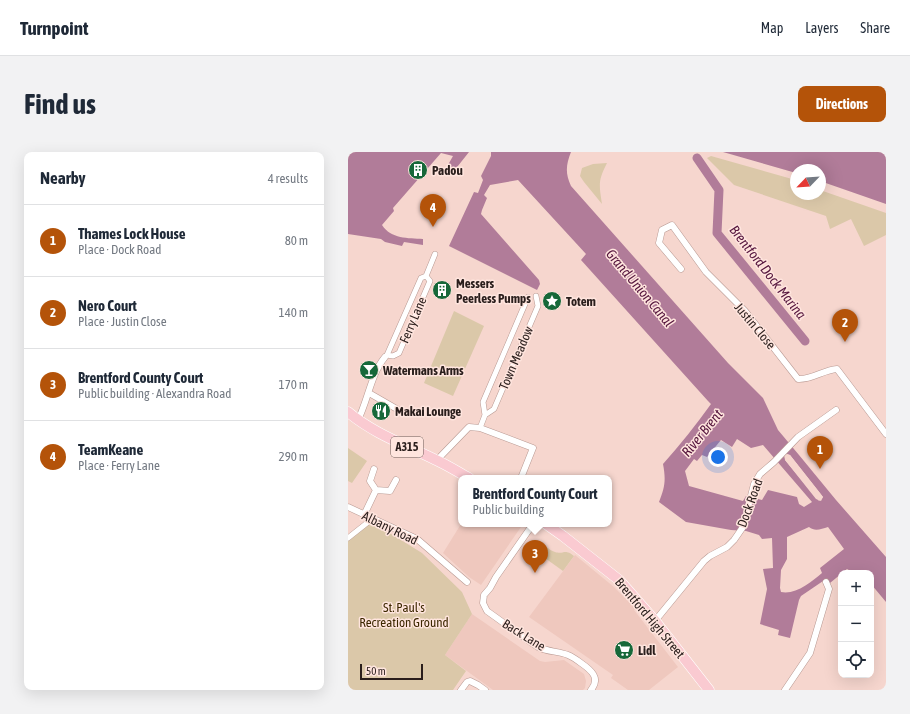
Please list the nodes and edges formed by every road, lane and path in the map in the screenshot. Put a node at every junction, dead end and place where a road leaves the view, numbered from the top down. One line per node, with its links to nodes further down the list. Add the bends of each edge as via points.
1 (434, 254): 3 (street, Ferry Lane)
2 (681, 269): 14 (street, Justin Close, via 659,243 662,230 672,225 706,272 745,311 798,379 806,380 828,370 837,369)
3 (426, 276): 6 (street, Ferry Lane, via 421,278); 6 (street, Ferry Lane, via 430,281 399,353)
4 (536, 296): 11 (street, Town Meadow, via 538,306 494,409)
5 (528, 297): 11 (street, Town Meadow, via 483,402)
6 (386, 356): 7 (street, Ferry Lane, via 370,385)
7 (369, 393): 10 (street); 12 (street, Ferry Lane)
8 (836, 410): 29 (street, Dock Road, via 798,437 760,474 754,484 743,527 734,540 704,561)
9 (348, 412): 12 (main road, A315)
10 (402, 412)
11 (485, 415): 13 (street, Town Meadow)
12 (358, 420): 15 (main road, A315, via 385,436)
13 (480, 428): 15 (street, via 469,427); 18 (street, via 533,448)
14 (886, 434)
15 (437, 460): 17 (main road, A315)
16 (374, 469): 20 (street, via 370,481)
17 (464, 475)
18 (522, 475)
19 (396, 480): 20 (street, via 390,490)
20 (376, 490): 22 (street)
21 (348, 507): 22 (street, Albany Road)
22 (364, 515): 23 (street, Albany Road)
23 (372, 519): 26 (street); 27 (street, Albany Road, via 417,539)
24 (531, 527): 33 (street, Back Lane, via 484,595 483,603 487,611 540,648 568,654 592,672 595,682)
25 (550, 527): 29 (main road, Brentford High Street, via 619,580)
26 (348, 538)
27 (468, 582)
28 (826, 582): 34 (street, via 828,590 810,653)
29 (655, 621): 30 (main road, Brentford High Street)
30 (707, 689)
31 (461, 690): 32 (street, via 470,681)
32 (485, 690)
33 (591, 690)
34 (785, 690)

